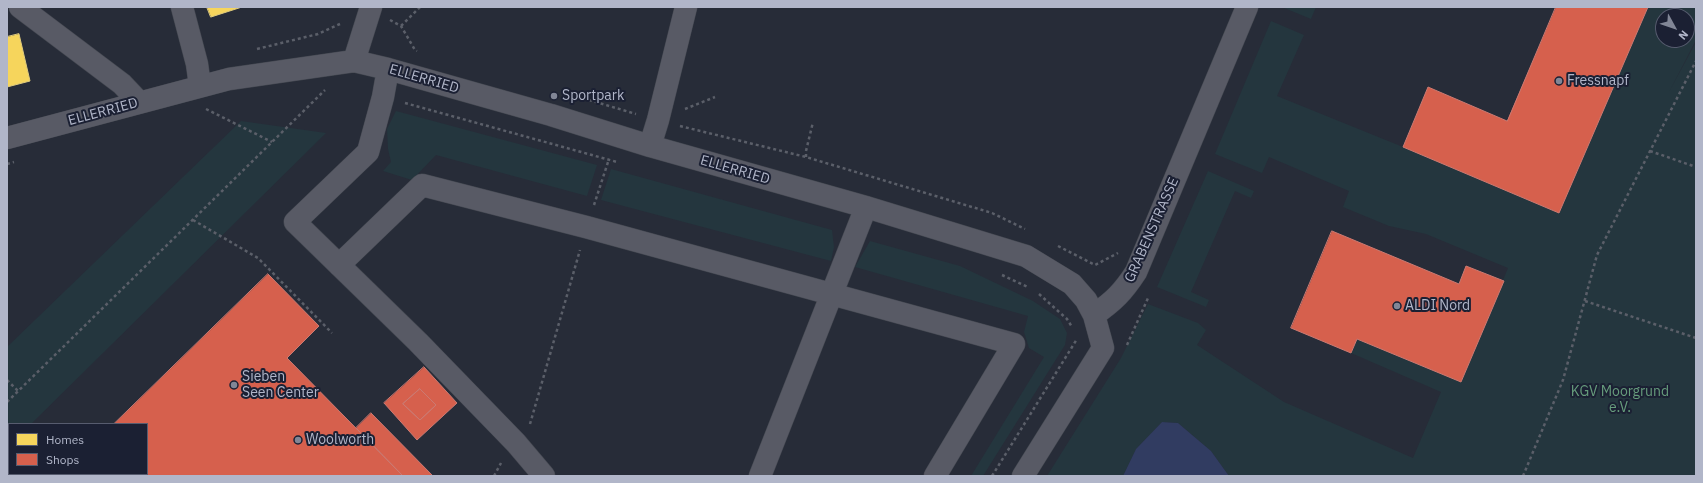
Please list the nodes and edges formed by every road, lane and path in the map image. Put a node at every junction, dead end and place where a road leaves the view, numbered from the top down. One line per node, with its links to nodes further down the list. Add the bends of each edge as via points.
1 (20, 7): 13 (street, via 122,84)
2 (182, 7): 11 (street)
3 (371, 7): 9 (street)
4 (420, 7): 7 (path)
5 (686, 7): 19 (street)
6 (1247, 7): 36 (street, GRABENSTRASSE, via 1136,272 1123,292)
7 (401, 26)
8 (1696, 60): 20 (path)
9 (354, 61): 10 (street, ELLERRIED); 11 (street, ELLERRIED, via 229,79); 18 (path)
10 (388, 69): 12 (street); 16 (street, ELLERRIED)
11 (200, 86): 13 (street, ELLERRIED)
12 (383, 97): 22 (path); 30 (street, via 368,152 295,222)
13 (139, 102): 17 (street, ELLERRIED)
14 (212, 106): 18 (path, via 204,108)
15 (813, 122): 21 (path)
16 (616, 135): 19 (street, ELLERRIED); 22 (path)
17 (7, 138)
18 (272, 142): 28 (path)
19 (650, 146): 27 (street, ELLERRIED)
20 (1650, 151): 26 (path); 35 (path, via 1597,256)
21 (806, 157)
22 (609, 160): 25 (path); 29 (path)
23 (15, 162): 24 (path)
24 (7, 164)
25 (624, 164)
26 (1696, 167)
27 (866, 207): 34 (street); 36 (street, ELLERRIED, via 1026,256 1072,284 1086,300)
28 (193, 220): 38 (path, via 258,258); 42 (path)
29 (586, 227): 30 (street, via 422,184); 34 (street); 44 (path, via 529,428)
30 (339, 265): 44 (street)
31 (996, 272): 32 (path)
32 (1029, 287)
33 (1036, 290): 37 (path, via 1067,318)
34 (831, 294): 46 (street); 47 (street, via 1014,344)
35 (1586, 301): 40 (path); 50 (path, via 1563,380)
36 (1094, 315): 49 (street, via 1103,348)
37 (1074, 331)
38 (332, 333)
39 (1077, 338): 48 (path)
40 (1696, 338)
41 (7, 380): 42 (path)
42 (18, 391): 43 (path)
43 (7, 402)
44 (516, 443): 45 (street)
45 (544, 476)
46 (760, 476)
47 (935, 476)
48 (992, 476)
49 (1023, 476)
50 (1523, 476)

